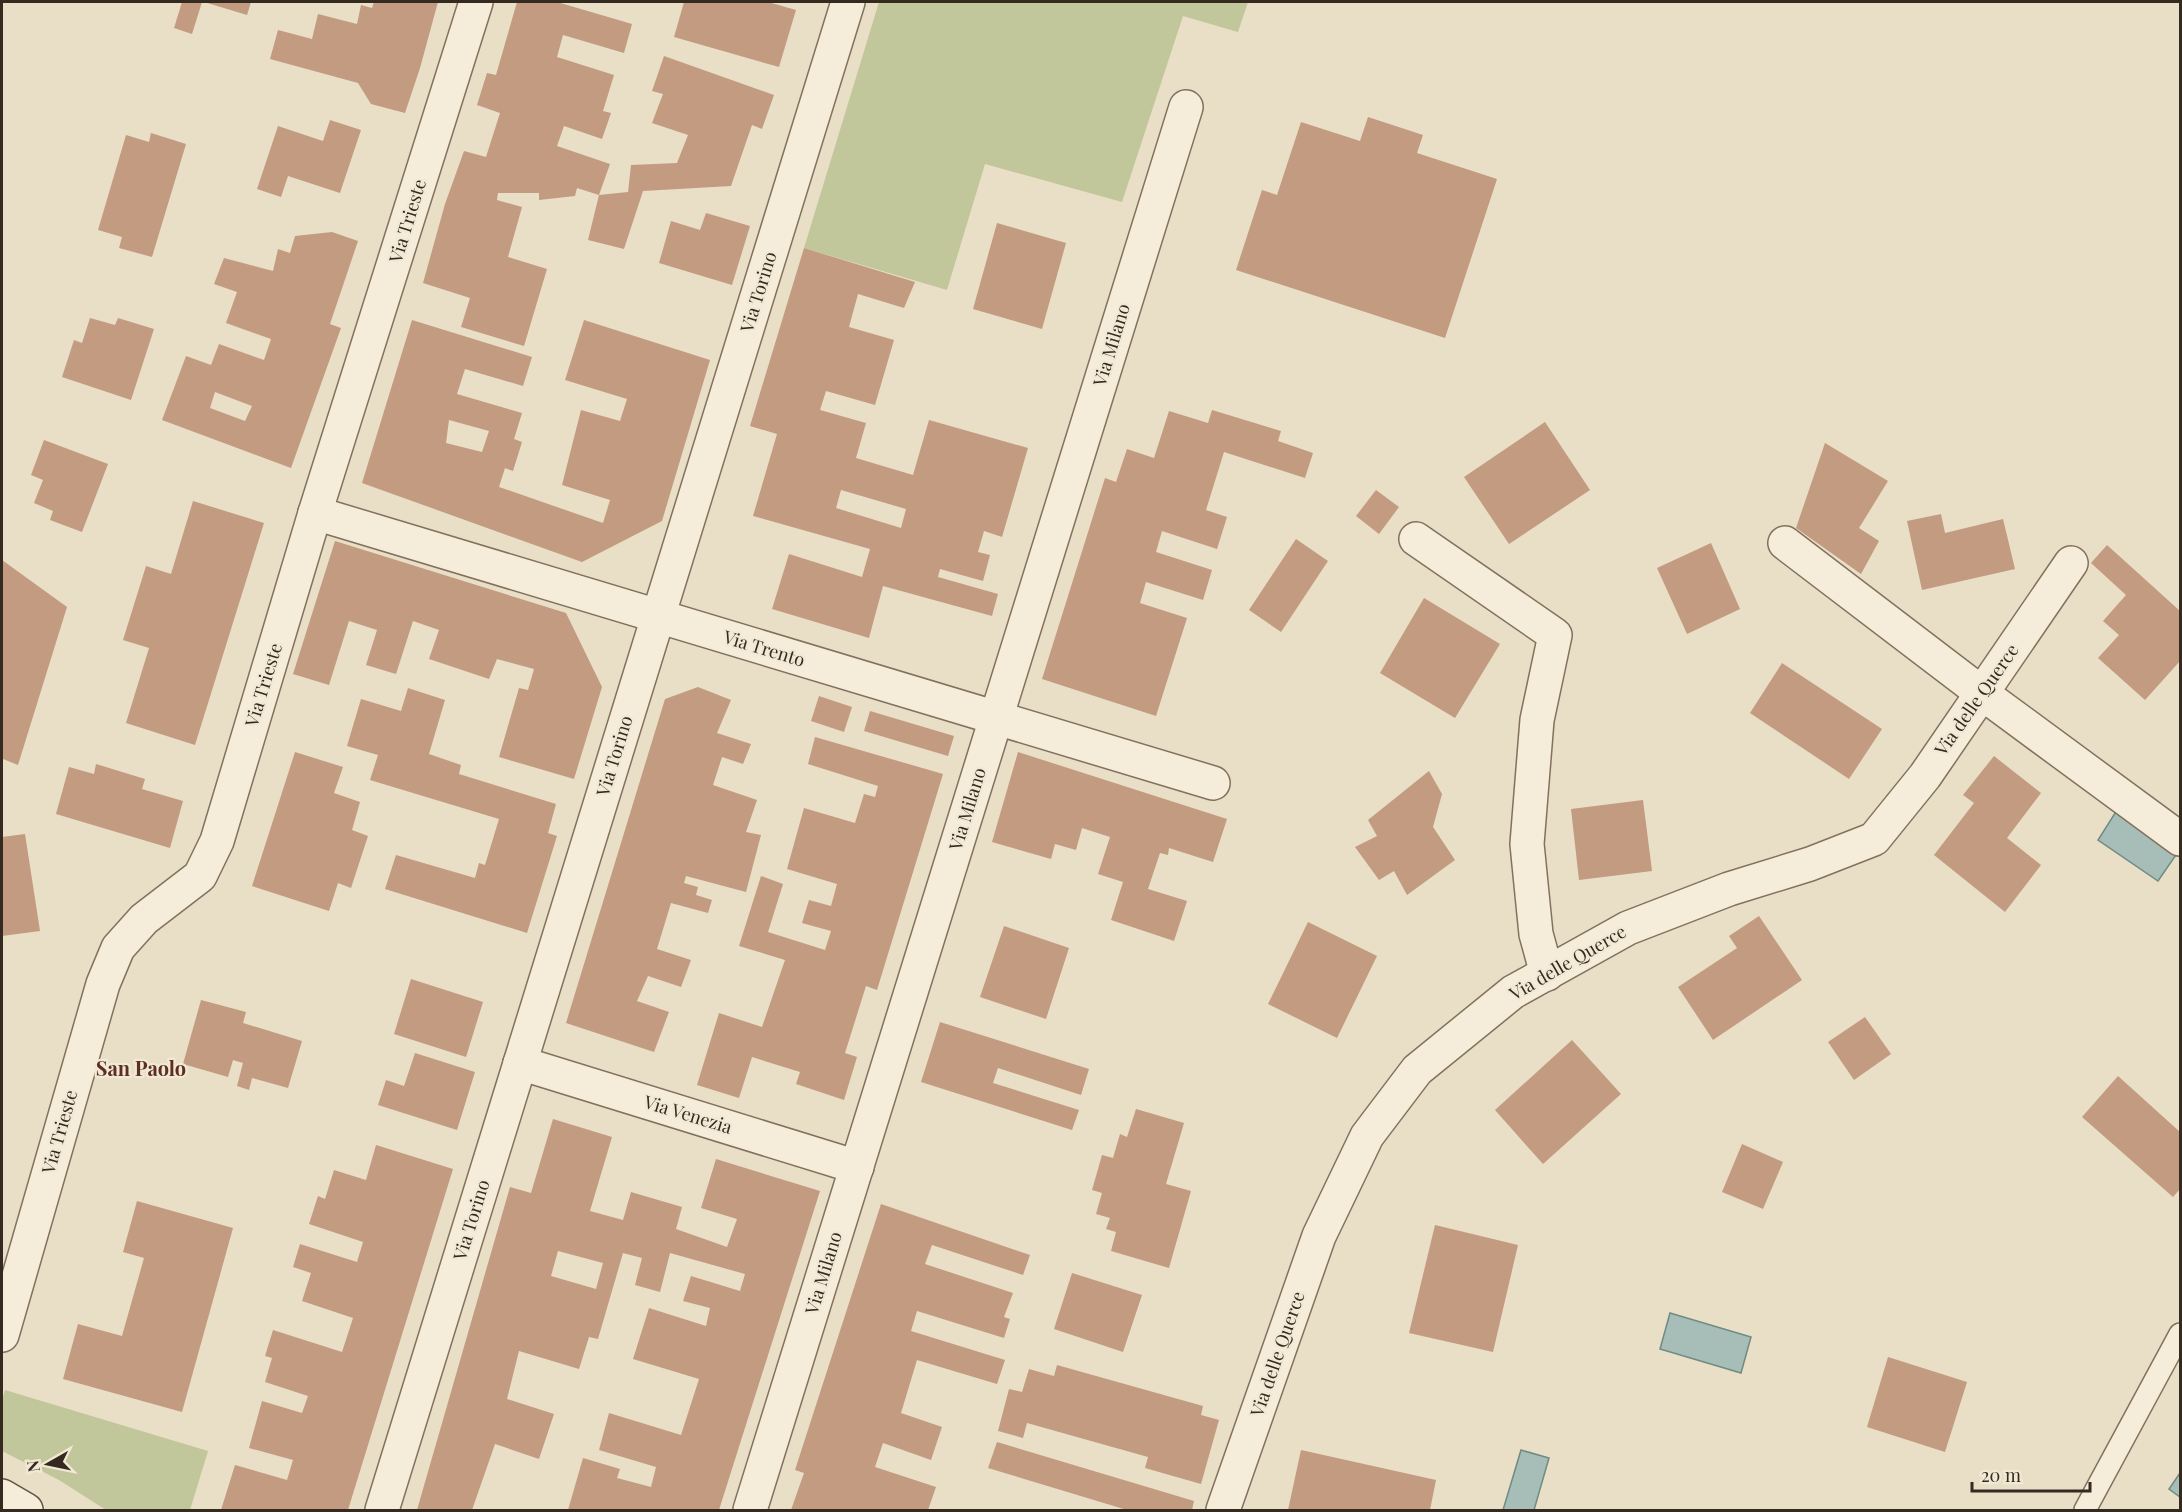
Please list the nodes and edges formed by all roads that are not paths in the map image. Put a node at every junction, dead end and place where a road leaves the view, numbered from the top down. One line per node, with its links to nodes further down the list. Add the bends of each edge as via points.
1 (476, 2): 4 (street, Via Trieste)
2 (848, 2): 8 (street, Via Torino)
3 (1186, 107): 10 (street, Via Milano)
4 (315, 513): 8 (street, Via Trento); 17 (street, Via Trieste, via 217,842 200,876 144,919 118,948 102,984)
5 (1416, 539): 13 (street, via 1555,635 1537,720 1527,844 1536,934)
6 (1785, 543): 9 (street)
7 (2071, 563): 9 (street, Via delle Querce)
8 (659, 616): 10 (street, Via Trento); 14 (street, Via Torino)
9 (1983, 694): 12 (street); 13 (street, Via delle Querce, via 1874,839 1628,928)
10 (996, 719): 11 (street, Via Trento); 15 (street, Via Milano)
11 (1213, 783)
12 (2181, 839)
13 (1547, 974): 22 (street, Via delle Querce, via 1514,992 1417,1070 1367,1136 1319,1236)
14 (520, 1063): 15 (street, Via Venezia); 20 (street, Via Torino)
15 (857, 1167): 21 (street, Via Milano)
16 (2181, 1334): 23 (lane)
17 (2, 1335)
18 (2, 1496): 19 (street)
19 (26, 1510)
20 (382, 1510)
21 (750, 1510)
22 (1224, 1510)
23 (2085, 1510)

